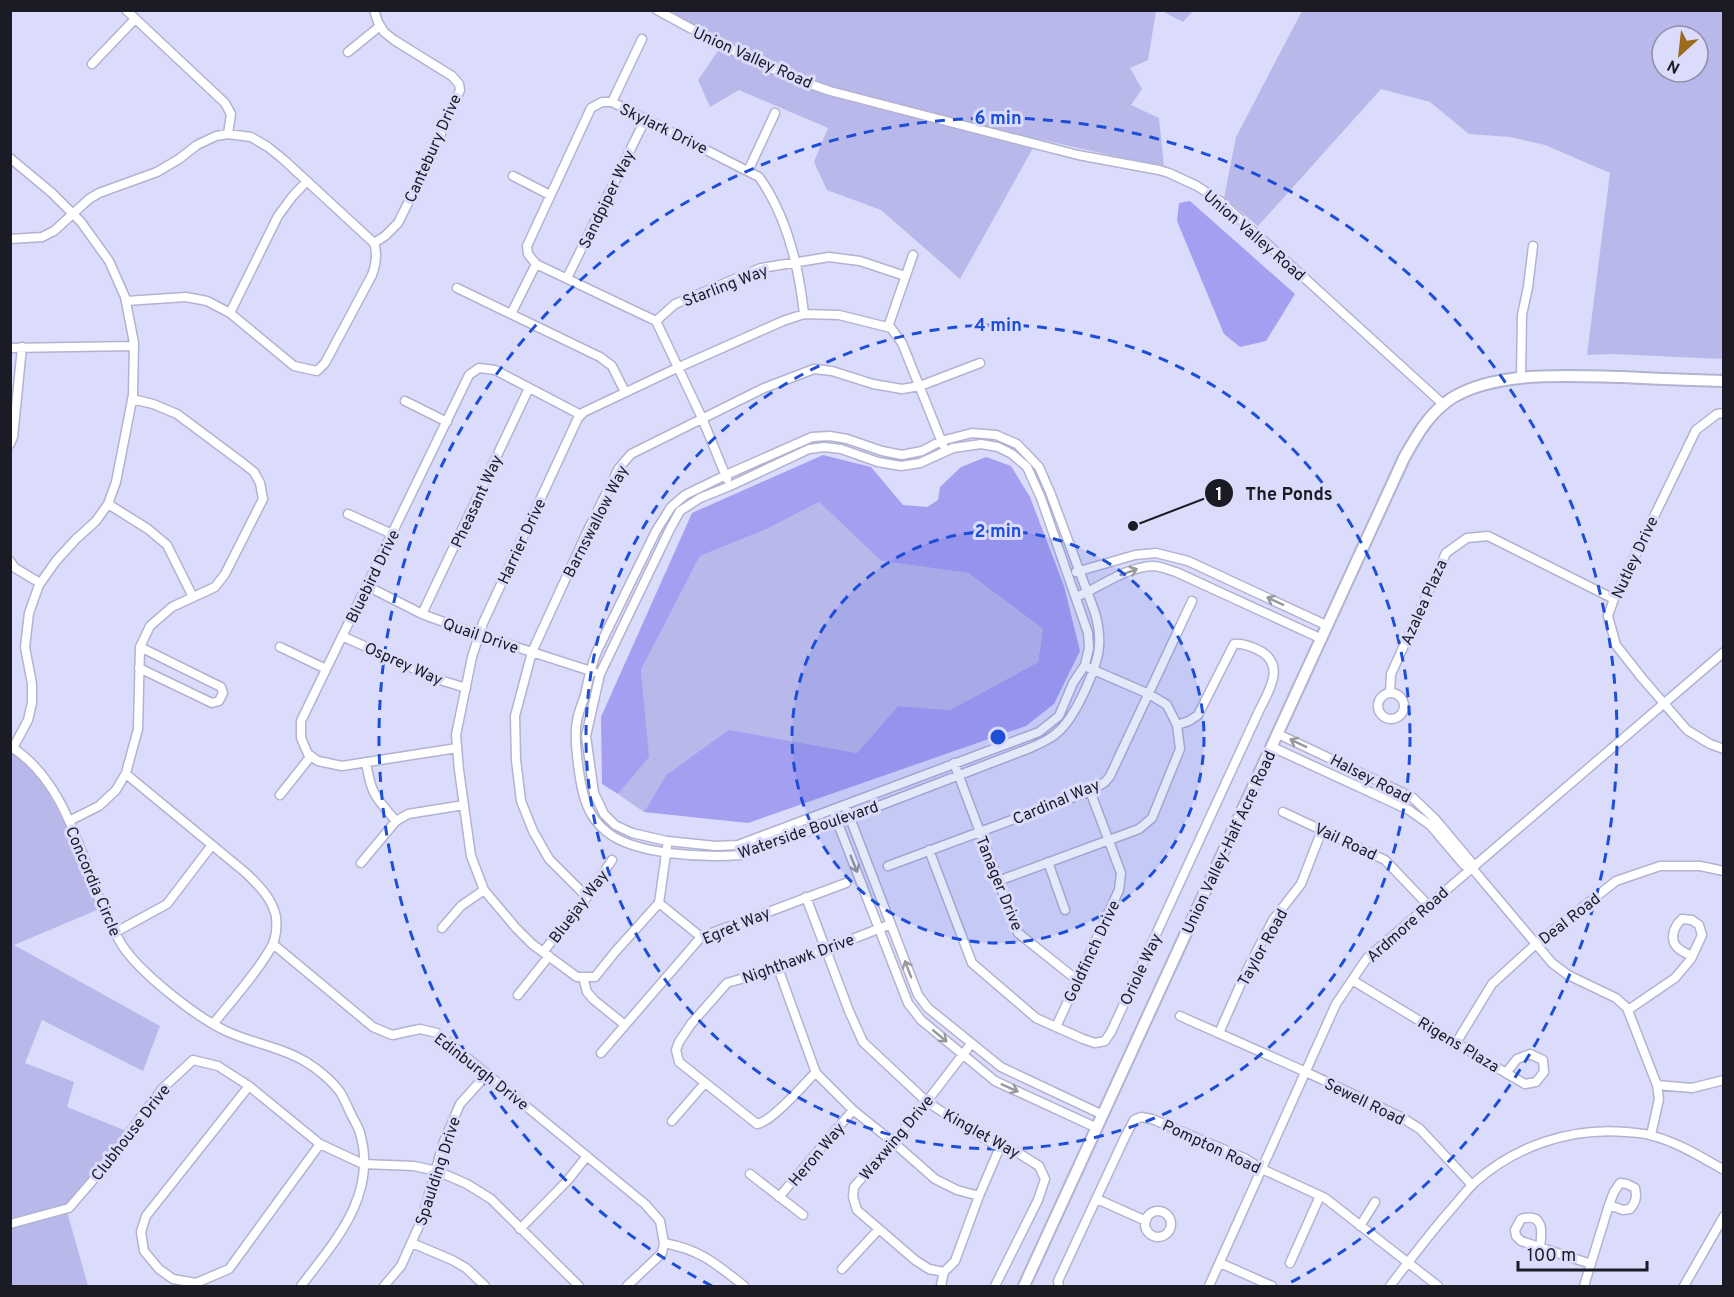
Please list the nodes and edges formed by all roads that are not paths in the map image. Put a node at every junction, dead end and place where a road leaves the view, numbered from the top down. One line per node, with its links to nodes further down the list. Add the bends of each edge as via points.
1 (126, 10): 4 (street)
2 (374, 10): 5 (street, Cantebury Drive)
3 (657, 10): 46 (street, Union Valley Road, via 755,61 822,88 1184,179 1220,201)
4 (135, 19): 8 (street); 12 (street, via 225,103 231,114)
5 (380, 26): 7 (street); 20 (street, Cantebury Drive, via 394,40 452,76 460,90 398,223)
6 (642, 39): 9 (street)
7 (348, 52)
8 (92, 64)
9 (612, 102): 11 (street, Skylark Drive); 17 (street, Skylark Drive, via 591,108)
10 (775, 113): 14 (street)
11 (645, 120): 14 (street, Skylark Drive); 26 (street, Sandpiper Way)
12 (228, 134): 16 (street, via 251,137); 18 (street, via 197,145 156,172 99,193)
13 (10, 158): 18 (street)
14 (748, 171): 23 (street, Skylark Drive, via 768,189)
15 (513, 176): 17 (street)
16 (307, 181): 20 (street); 29 (street, via 278,216)
17 (550, 195): 24 (street, Skylark Drive, via 527,246)
18 (73, 214): 19 (street, via 42,237); 28 (street, via 109,261)
19 (10, 239)
20 (374, 243): 29 (street, via 376,264 372,275 317,371 294,366)
21 (1533, 246): 39 (street, via 1522,315)
22 (913, 255): 25 (street)
23 (795, 262): 25 (street, Starling Way, via 829,257 860,261); 31 (street, Skylark Drive); 32 (street, Starling Way, via 761,268 675,304)
24 (536, 264): 26 (street); 30 (street)
25 (905, 276): 33 (street)
26 (567, 278): 32 (street)
27 (457, 288): 30 (street)
28 (126, 301): 29 (street, via 186,297 207,301); 34 (street)
29 (230, 313)
30 (511, 314): 43 (street, via 600,357 612,366)
31 (804, 314): 33 (street, via 839,315); 38 (street)
32 (656, 321): 38 (street)
33 (888, 327): 41 (street, via 902,343)
34 (134, 346): 35 (street); 44 (street)
35 (22, 347): 36 (street); 52 (street)
36 (10, 348)
37 (980, 363): 41 (street, Barnswallow Way)
38 (677, 368): 43 (street); 49 (street)
39 (1521, 378): 40 (street, via 1592,376); 46 (street, via 1478,386)
40 (1724, 381)
41 (920, 386): 49 (street, Barnswallow Way, via 902,389 814,369); 51 (street)
42 (530, 388): 48 (street, Bluebird Drive); 50 (street, Bluebird Drive, via 495,370 479,368 469,375); 69 (street, Pheasant Way)
43 (625, 393): 48 (street)
44 (132, 399): 56 (street); 65 (street, via 177,414 254,472 260,483 263,499 225,574 215,587)
45 (405, 401): 50 (street)
46 (1443, 405): 70 (street, Union Valley-Half Acre Road, via 1423,425 1404,458)
47 (1724, 413): 67 (street, Nutley Drive, via 1695,430)
48 (581, 415): 71 (street, Harrier Drive)
49 (702, 418): 54 (street); 76 (street, Barnswallow Way, via 631,454 619,468)
50 (447, 422): 58 (street, Bluebird Drive)
51 (941, 441): 53 (street); 54 (street, Waterside Boulevard, via 902,455 830,435 812,437); 60 (street, Waterside Boulevard, via 972,434 996,435 1017,444 1039,467)
52 (10, 444)
53 (946, 451): 55 (street, Waterside Boulevard, via 920,463 901,466 841,449 808,449); 61 (street, Waterside Boulevard, via 981,444 998,447 1026,467)
54 (726, 475): 55 (street); 81 (street, Waterside Boulevard, via 685,495 671,507)
55 (730, 486): 83 (street, Waterside Boulevard, via 680,511)
56 (108, 504): 62 (street); 65 (street, via 167,545)
57 (348, 514): 58 (street)
58 (392, 534): 63 (street, Bluebird Drive)
59 (10, 561): 62 (street)
60 (1079, 571): 61 (street); 64 (street, Waterside Boulevard); 70 (street, one-way to 60, via 1188,561 1156,553)
61 (1069, 576): 66 (street, Waterside Boulevard)
62 (40, 583): 90 (street, via 29,613 24,646 32,703 28,720)
63 (367, 586): 69 (street, Quail Drive); 72 (street, Bluebird Drive)
64 (1088, 592): 66 (street); 73 (street, one-way to 73, via 1116,577 1155,566); 82 (street, Waterside Boulevard, via 1100,628)
65 (193, 597): 74 (street, via 159,617)
66 (1076, 597): 78 (street, Waterside Boulevard, via 1088,633)
67 (1614, 599): 85 (street, Azalea Plaza, via 1488,536 1467,538 1446,553 1391,674); 87 (street, Nutley Drive, via 1608,616 1616,645)
68 (1192, 601): 86 (street, Cardinal Way)
69 (422, 614): 71 (street, Quail Drive)
70 (1328, 626): 73 (street, Union Valley-Half Acre Road)
71 (479, 635): 76 (street, Quail Drive); 84 (street, Harrier Drive)
72 (342, 636): 80 (street, Bluebird Drive); 84 (street, Osprey Way)
73 (1322, 639): 89 (street, Union Valley-Half Acre Road)
74 (140, 647): 79 (street); 79 (street, via 221,687 223,693 219,701 212,703)
75 (280, 647): 80 (street)
76 (532, 652): 81 (street, Quail Drive); 127 (street, Barnswallow Way, via 515,716 521,801 549,859)
77 (1724, 652): 87 (street, Ardmore Road)
78 (1085, 665): 82 (street); 97 (street, Waterside Boulevard, via 1059,716 1039,732)
79 (139, 668): 98 (street, via 138,729)
80 (326, 669): 94 (street, Bluebird Drive, via 301,721 301,738)
81 (589, 670): 83 (street, Quail Drive); 117 (street, Waterside Boulevard, via 576,723 586,803 594,818 619,840)
82 (1094, 670): 86 (street); 99 (street, Waterside Boulevard, via 1071,718 1060,731 1030,748)
83 (600, 674): 114 (street, Waterside Boulevard, via 586,736 594,793 604,814 615,825)
84 (466, 688): 92 (street, Harrier Drive)
85 (1390, 693)
86 (1149, 694): 88 (street, via 1167,705); 101 (street, Cardinal Way, via 1110,776)
87 (1664, 703): 93 (street, Nutley Drive, via 1687,730); 122 (street, Ardmore Road)
88 (1177, 725): 113 (street, via 1180,749 1152,818 1140,829); 151 (street, Oriole Way, via 1198,715 1234,644 1255,648 1273,664 1275,674 1254,724 1111,1032 1105,1041 1095,1043)
89 (1278, 734): 91 (street, Union Valley-Half Acre Road); 96 (street, Halsey Road, one-way to 89)
90 (12, 747): 108 (street, Concordia Circle, via 35,766)
91 (1272, 747): 100 (street, Halsey Road); 169 (street, Union Valley-Half Acre Road)
92 (457, 748): 95 (street); 103 (street, Harrier Drive)
93 (1724, 749)
94 (311, 756): 95 (street, via 342,766); 102 (street)
95 (366, 762): 109 (street, via 376,799)
96 (1338, 762): 100 (street, via 1340,770); 122 (street, Halsey Road, via 1412,797 1472,862)
97 (954, 764): 99 (street, Tanager Drive); 104 (street, Waterside Boulevard)
98 (126, 774): 108 (street, via 99,806); 115 (street)
99 (958, 775): 107 (street, Waterside Boulevard); 112 (street, Tanager Drive)
100 (1334, 775): 122 (street, Halsey Road, via 1409,810 1430,825 1464,865)
101 (1090, 790): 112 (street, Cardinal Way); 113 (street, Goldfinch Drive)
102 (280, 795)
103 (464, 805): 109 (street, via 408,814); 126 (street, Harrier Drive, via 471,856)
104 (845, 805): 105 (street, Waterside Boulevard); 107 (street)
105 (833, 810): 110 (street); 114 (street, Waterside Boulevard, via 738,845)
106 (1283, 812): 111 (street, Vail Road)
107 (850, 817): 110 (street, Waterside Boulevard); 132 (street)
108 (69, 821): 135 (street, Concordia Circle)
109 (396, 821): 120 (street)
110 (837, 821): 117 (street, Waterside Boulevard, via 741,855); 134 (street, one-way to 134)
111 (1322, 830): 130 (street, Vail Road, via 1385,860); 152 (street, Taylor Road, via 1301,884 1273,920)
112 (979, 831): 116 (street, Cardinal Way); 124 (street, Tanager Drive)
113 (1109, 840): 119 (street); 144 (street, Goldfinch Drive, via 1121,873 1119,890)
114 (668, 841): 117 (street)
115 (212, 845): 135 (street, via 167,904); 138 (street, via 263,891 275,911)
116 (928, 850): 121 (street, Cardinal Way); 151 (street, Oriole Way, via 972,963 1036,1018)
117 (666, 852): 129 (street)
118 (612, 860): 127 (street, Bluejay Way)
119 (1048, 862): 124 (street); 131 (street)
120 (362, 863)
121 (888, 866)
122 (1472, 868): 130 (street, Ardmore Road); 137 (street, Halsey Road)
123 (1724, 871): 137 (street, Deal Road, via 1700,866 1659,866 1616,881)
124 (998, 881): 144 (street, Tanager Drive, via 1018,933)
125 (846, 883): 128 (street, Egret Way)
126 (484, 890): 133 (street, via 461,906); 140 (street, Harrier Drive, via 516,928)
127 (587, 897): 140 (street, Bluejay Way)
128 (806, 897): 136 (street, Egret Way); 139 (street, Kinglet Way)
129 (659, 903): 136 (street); 143 (street, via 595,977)
130 (1428, 905): 145 (street, Ardmore Road, via 1367,958)
131 (1065, 910)
132 (891, 924): 134 (street, Nighthawk Drive); 154 (street, one-way to 132, via 918,995)
133 (442, 928)
134 (880, 928): 139 (street, Nighthawk Drive); 156 (street, one-way to 156, via 908,1003 921,1020)
135 (116, 932): 149 (street, Concordia Circle, via 142,968)
136 (701, 937): 150 (street, Egret Way)
137 (1537, 943): 147 (street, Halsey Road, via 1552,963 1568,975 1616,998); 153 (street, Deal Road, via 1492,984)
138 (273, 944): 149 (street); 160 (street, Edinburgh Drive, via 373,1027 392,1035 420,1029 437,1033)
139 (826, 949): 142 (street, Nighthawk Drive); 166 (street, Kinglet Way, via 863,1042)
140 (546, 954): 143 (street, Harrier Drive, via 577,977); 146 (street, Bluejay Way)
141 (1692, 956): 147 (street, via 1675,978)
142 (778, 968): 157 (street); 162 (street, Nighthawk Drive, via 727,983 679,1042 679,1062)
143 (583, 977): 150 (street, via 587,992)
144 (1077, 980): 151 (street, Goldfinch Drive)
145 (1353, 980): 153 (street, Rigens Plaza); 158 (street, Ardmore Road, via 1336,1004)
146 (518, 995)
147 (1628, 1010): 163 (street)
148 (1180, 1016): 152 (street, Sewell Road)
149 (213, 1024): 177 (street, Concordia Circle, via 306,1062 322,1074 340,1093 360,1132)
150 (625, 1025): 155 (street, Egret Way)
151 (1056, 1027)
152 (1219, 1033): 158 (street, Sewell Road)
153 (1456, 1043): 159 (street, Rigens Plaza)
154 (971, 1044): 156 (street, Waxwing Drive); 165 (street, via 1001,1067)
155 (601, 1053)
156 (963, 1055): 166 (street, Waxwing Drive); 167 (street, one-way to 167, via 995,1081)
157 (816, 1072): 162 (street, Nighthawk Drive, via 773,1115 757,1124); 168 (street)
158 (1306, 1072): 178 (street, Ardmore Road); 182 (street, Sewell Road, via 1420,1129)
159 (1506, 1073): 159 (street, via 1525,1084 1536,1082 1544,1072 1543,1060 1530,1054 1517,1059)
160 (487, 1074): 176 (street, Edinburgh Drive); 180 (street, Spaulding Drive, via 460,1104)
161 (1724, 1080): 163 (street, via 1692,1088)
162 (705, 1083): 170 (street)
163 (1657, 1085): 172 (street, via 1659,1099)
164 (249, 1086): 174 (street); 174 (street, via 146,1216 141,1232 144,1251 159,1269 173,1279 196,1283 229,1269); 192 (street, Clubhouse Drive, via 218,1066 193,1060 162,1089 69,1208)
165 (1057, 1093): 167 (street); 169 (street)
166 (926, 1101): 173 (street, Waxwing Drive); 175 (street, Kinglet Way)
167 (1049, 1106): 171 (street)
168 (853, 1110): 173 (street); 185 (street, Heron Way)
169 (1103, 1115): 171 (street, Union Valley-Half Acre Road)
170 (672, 1121)
171 (1097, 1128): 213 (street, Union Valley-Half Acre Road)
172 (1651, 1135): 179 (street, via 1688,1149); 182 (street, via 1612,1131 1563,1136 1501,1162)
173 (893, 1142): 183 (street, via 935,1179); 195 (street, Waxwing Drive, via 854,1187 857,1210)
174 (320, 1144): 177 (street)
175 (1000, 1147): 183 (street); 212 (street, Kinglet Way, via 1039,1166 1045,1179)
176 (587, 1156): 194 (street); 197 (street, Edinburgh Drive, via 645,1204 660,1221)
177 (363, 1164): 180 (street); 205 (street, Concordia Circle, via 363,1182 354,1211)
178 (1262, 1169): 184 (street, Pompton Road); 186 (street, Pompton Road, via 1233,1153 1142,1117 1134,1120); 199 (street, Ardmore Road)
179 (1724, 1170)
180 (436, 1171): 194 (street, via 491,1199); 196 (street, Spaulding Drive)
181 (750, 1174): 185 (street)
182 (1472, 1185): 201 (street)
183 (978, 1196): 204 (street, via 956,1261)
184 (1320, 1196): 193 (street, Pompton Road); 200 (street)
185 (779, 1197): 189 (street)
186 (1097, 1199): 191 (street); 214 (street, Pompton Road, via 1058,1281)
187 (1375, 1202): 193 (street)
188 (1610, 1205): 202 (street)
189 (803, 1215)
190 (1724, 1216): 220 (street)
191 (1146, 1221)
192 (10, 1224)
193 (1360, 1226): 201 (street, Pompton Road)
194 (520, 1228): 208 (street)
195 (879, 1229): 203 (street); 204 (street, Waxwing Drive, via 915,1260)
196 (412, 1243): 206 (street, Spaulding Drive); 207 (street, via 452,1260)
197 (664, 1243): 209 (street, via 662,1253); 210 (street, via 681,1246 713,1261)
198 (1540, 1248): 202 (street)
199 (1220, 1263): 215 (street, Ardmore Road); 216 (street)
200 (1290, 1263)
201 (1407, 1263): 217 (street); 218 (street, Pompton Road)
202 (1591, 1264): 219 (street)
203 (842, 1269)
204 (944, 1272): 211 (street)
205 (301, 1287)
206 (384, 1287)
207 (485, 1287)
208 (579, 1287)
209 (627, 1287)
210 (744, 1287)
211 (942, 1287)
212 (995, 1287)
213 (1024, 1287)
214 (1059, 1287)
215 (1209, 1287)
216 (1272, 1287)
217 (1390, 1287)
218 (1438, 1287)
219 (1584, 1287)
220 (1684, 1287)

